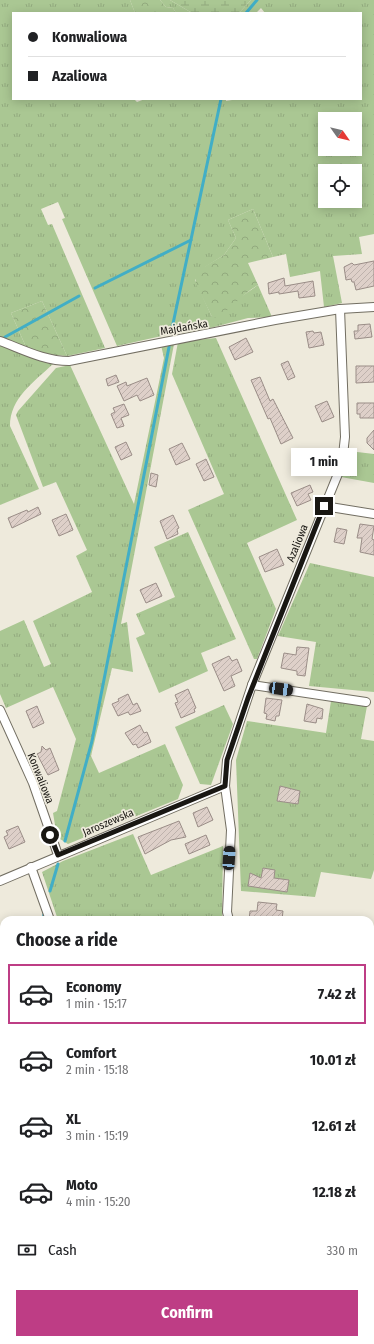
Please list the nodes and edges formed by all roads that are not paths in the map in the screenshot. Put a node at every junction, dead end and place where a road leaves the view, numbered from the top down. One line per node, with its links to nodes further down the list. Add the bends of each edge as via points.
1 (374, 307): 2 (street, Majdańska)
2 (340, 309): 3 (street, Majdańska, via 69,361 44,358); 4 (street, Azaliowa, via 345,437 342,464)
3 (0, 341)
4 (324, 506): 5 (street); 6 (street, Azaliowa)
5 (374, 514)
6 (252, 685): 7 (street); 9 (street, Azaliowa, via 227,760)
7 (366, 702)
8 (0, 710): 10 (street, Konwaliowa, via 33,783)
9 (225, 786): 10 (street, Jaroszewska); 14 (street, Azaliowa, via 230,830)
10 (58, 855): 11 (street, Jaroszewska)
11 (31, 867): 12 (street, Jaroszewska); 13 (street)
12 (0, 881)
13 (49, 916)
14 (228, 916)

